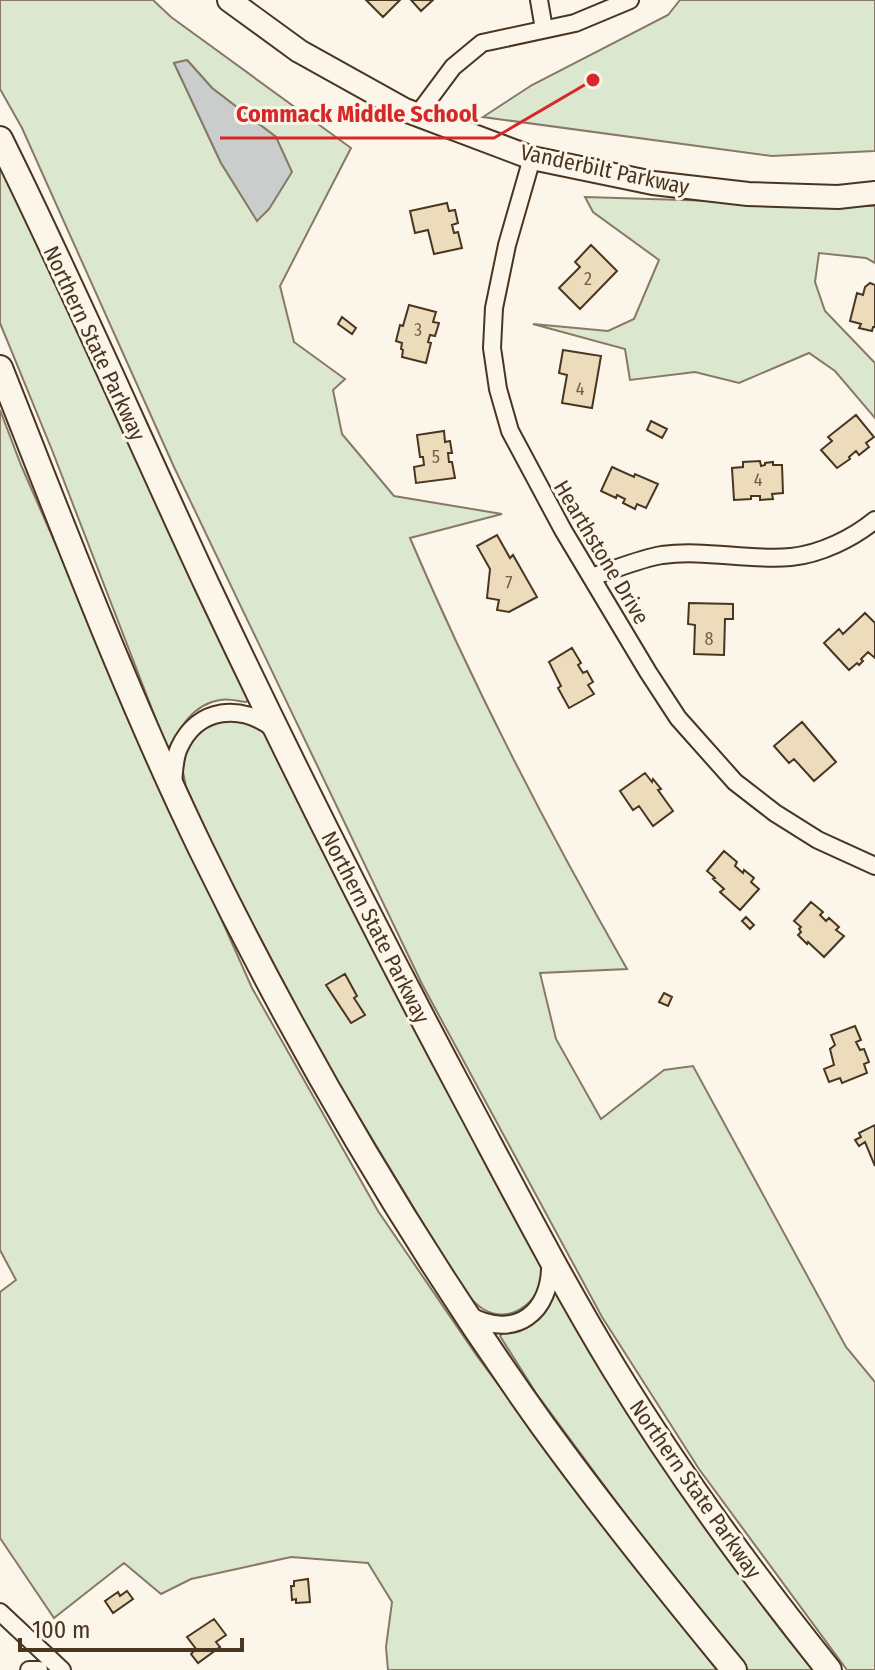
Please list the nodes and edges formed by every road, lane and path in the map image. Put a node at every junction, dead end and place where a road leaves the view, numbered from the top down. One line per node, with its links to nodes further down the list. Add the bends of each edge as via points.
1 (229, 0): 5 (main road, Vanderbilt Parkway, via 299,51)
2 (539, 0): 4 (street)
3 (630, 0): 4 (street, via 575,23)
4 (544, 29): 5 (street, via 482,43 453,67)
5 (418, 114): 7 (main road, Vanderbilt Parkway)
6 (0, 139): 12 (highway, Northern State Parkway)
7 (532, 158): 8 (main road, Vanderbilt Parkway, via 653,183 748,194); 11 (street, Hearthstone Drive, via 507,245 492,348 510,431)
8 (875, 193)
9 (0, 368): 13 (highway)
10 (875, 520): 11 (street, via 829,547 794,557 708,552 660,556)
11 (591, 577): 14 (street, Hearthstone Drive, via 678,718 735,782 818,840)
12 (279, 733): 13 (street, via 245,713 213,715 182,742); 15 (highway, Northern State Parkway, via 399,975)
13 (173, 788): 16 (highway, via 324,1084)
14 (875, 866)
15 (550, 1258): 16 (street, via 546,1291 532,1314 497,1325); 22 (highway, Northern State Parkway, via 676,1464)
16 (464, 1312): 21 (highway, via 614,1521)
17 (0, 1612): 20 (street)
18 (29, 1670): 19 (street)
19 (39, 1670)
20 (62, 1670)
21 (734, 1670)
22 (829, 1670)

